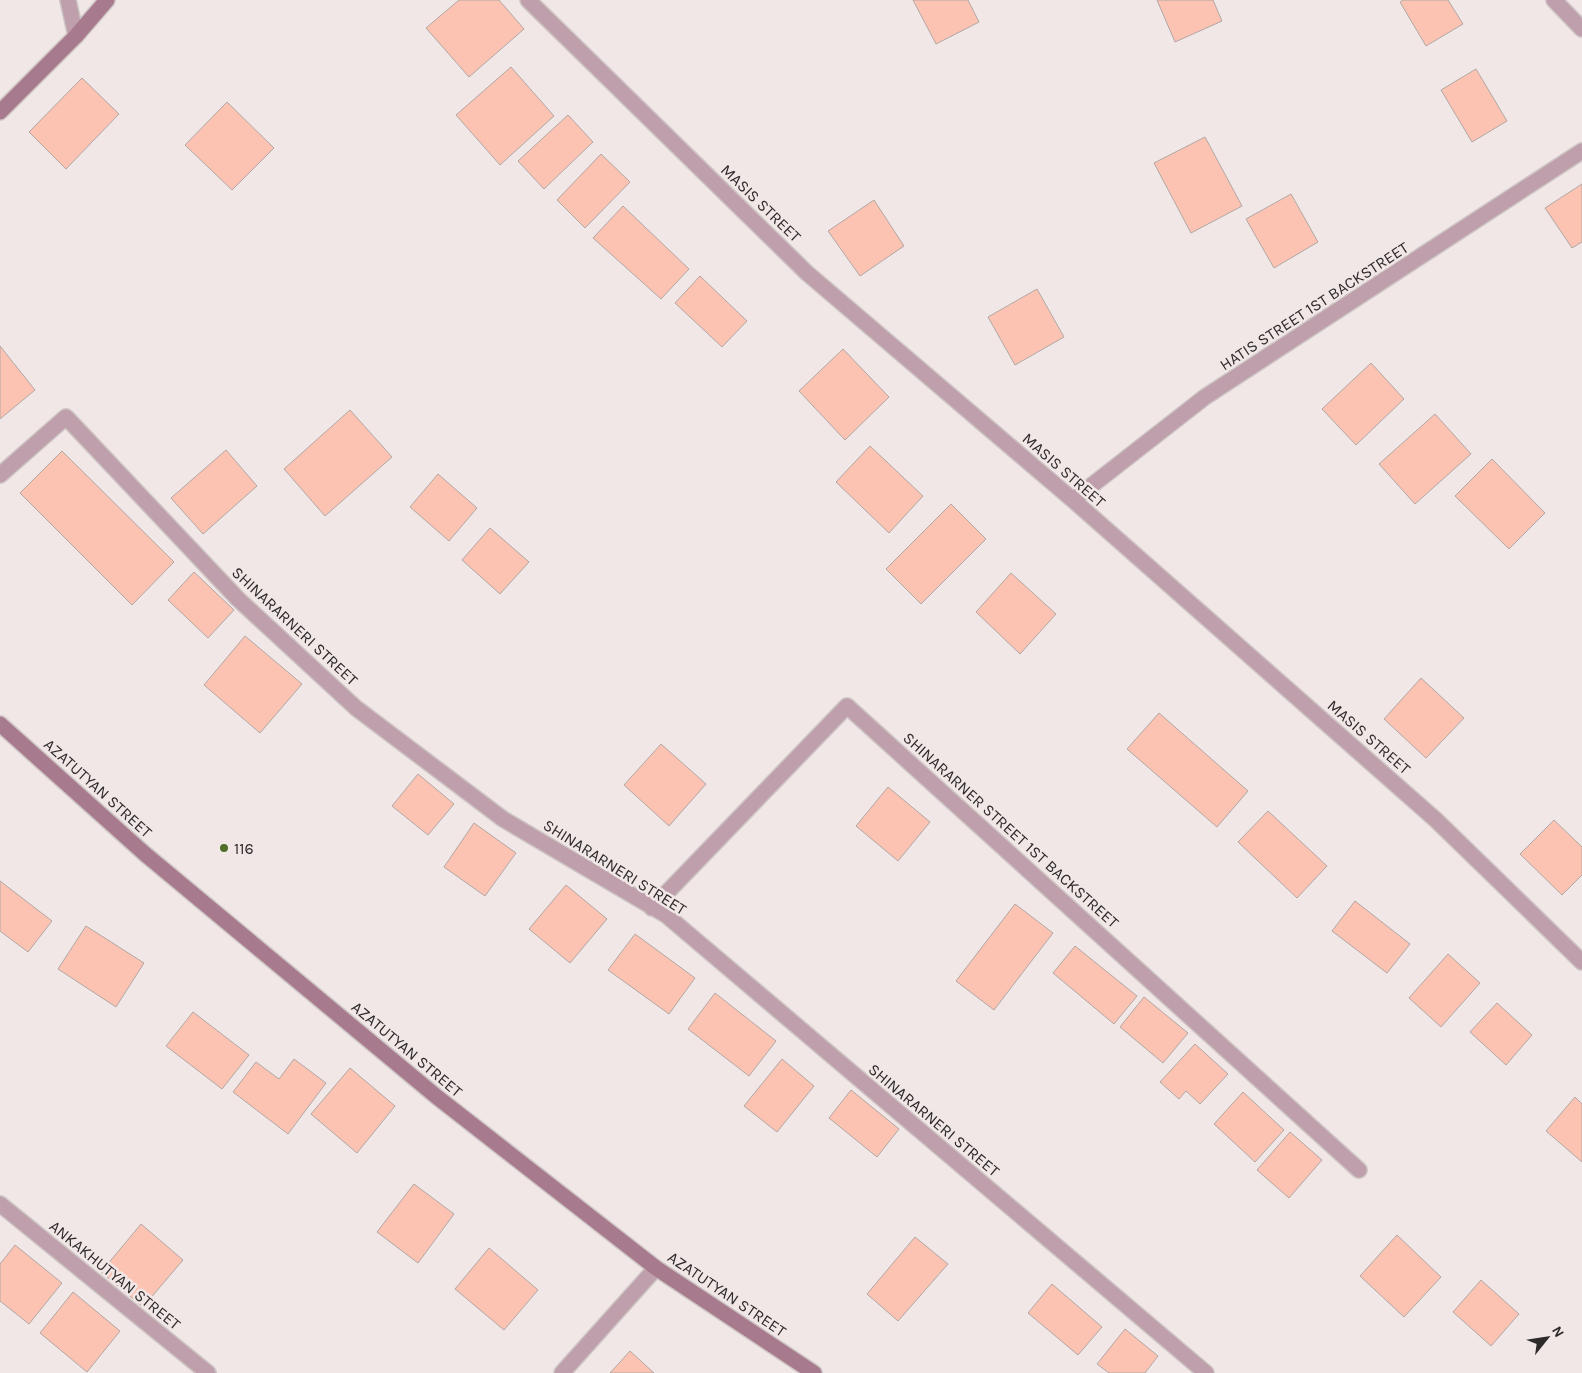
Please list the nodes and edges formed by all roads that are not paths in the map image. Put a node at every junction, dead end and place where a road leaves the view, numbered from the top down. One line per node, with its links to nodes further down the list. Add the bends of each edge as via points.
1 (68, 0): 6 (street)
2 (107, 0): 6 (street)
3 (528, 0): 10 (street, MASIS STREET, via 807,273)
4 (1554, 0): 5 (street)
5 (1582, 29)
6 (76, 36): 7 (street)
7 (0, 112)
8 (1582, 151): 10 (street, HATIS STREET 1ST BACKSTREET, via 1205,397)
9 (0, 475): 12 (street, SHINARARNERI STREET, via 66,417 238,598 356,708 503,818)
10 (1073, 500): 13 (street, MASIS STREET, via 1436,820)
11 (0, 724): 16 (street, AZATUTYAN STREET, via 144,854 437,1097)
12 (652, 908): 14 (street, SHINARARNER STREET 1ST BACKSTREET, via 847,706); 20 (street, SHINARARNERI STREET, via 673,922)
13 (1582, 962)
14 (1360, 1170)
15 (0, 1204): 17 (street, ANKAKHUTYAN STREET)
16 (656, 1268): 18 (street); 19 (street, AZATUTYAN STREET)
17 (208, 1373)
18 (562, 1373)
19 (814, 1373)
20 (1206, 1373)

